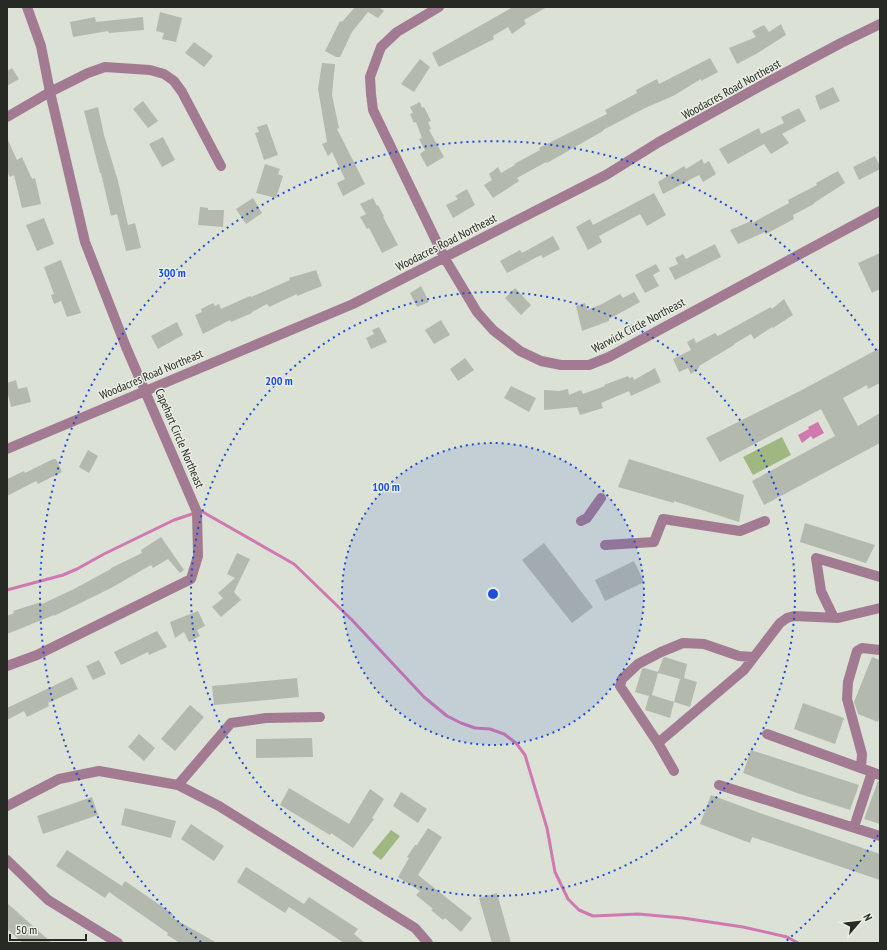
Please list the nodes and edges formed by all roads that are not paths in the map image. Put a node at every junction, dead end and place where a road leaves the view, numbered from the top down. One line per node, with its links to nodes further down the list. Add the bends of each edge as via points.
1 (27, 7): 4 (street, Capehart Circle Northeast, via 41,46)
2 (439, 7): 8 (street, Warwick Circle Northeast, via 397,32 381,47 370,77 373,110)
3 (880, 24): 8 (street, Woodacres Road Northeast, via 659,142 606,175)
4 (50, 92): 5 (street); 6 (street, via 106,67 150,70 164,74 174,81 182,92); 9 (street, Capehart Circle Northeast, via 85,242)
5 (7, 117)
6 (221, 166)
7 (880, 211): 8 (street, Warwick Circle Northeast, via 609,357 589,365 561,365 542,361 520,351 493,330 477,312)
8 (444, 257): 9 (street, Woodacres Road Northeast, via 352,304)
9 (146, 391): 10 (street, Woodacres Road Northeast); 20 (street, Capehart Circle Northeast, via 197,512 198,556 191,579 37,655)
10 (7, 449)
11 (601, 498): 12 (street, via 587,518)
12 (581, 521)
13 (765, 521): 14 (street, via 740,531 663,519 654,542)
14 (606, 545)
15 (880, 577): 17 (street, via 816,558 822,591)
16 (880, 608): 17 (street)
17 (834, 618): 19 (street, via 787,618)
18 (880, 650): 24 (street, via 862,648 857,651 848,682 847,699 862,754)
19 (754, 657): 23 (street, via 744,670); 23 (street, via 739,656 704,644 683,643 638,664 622,679 620,686)
20 (7, 666)
21 (320, 717): 27 (street, via 266,718 231,723)
22 (767, 734): 24 (street)
23 (658, 743): 25 (street)
24 (861, 768): 26 (street)
25 (674, 771)
26 (876, 773): 30 (street)
27 (178, 785): 29 (street, via 98,771 59,779); 34 (street, via 219,806 415,928)
28 (719, 785): 30 (street)
29 (7, 806)
30 (854, 827): 31 (street)
31 (880, 836)
32 (7, 860): 33 (street, via 48,900)
33 (118, 943)
34 (428, 943)

